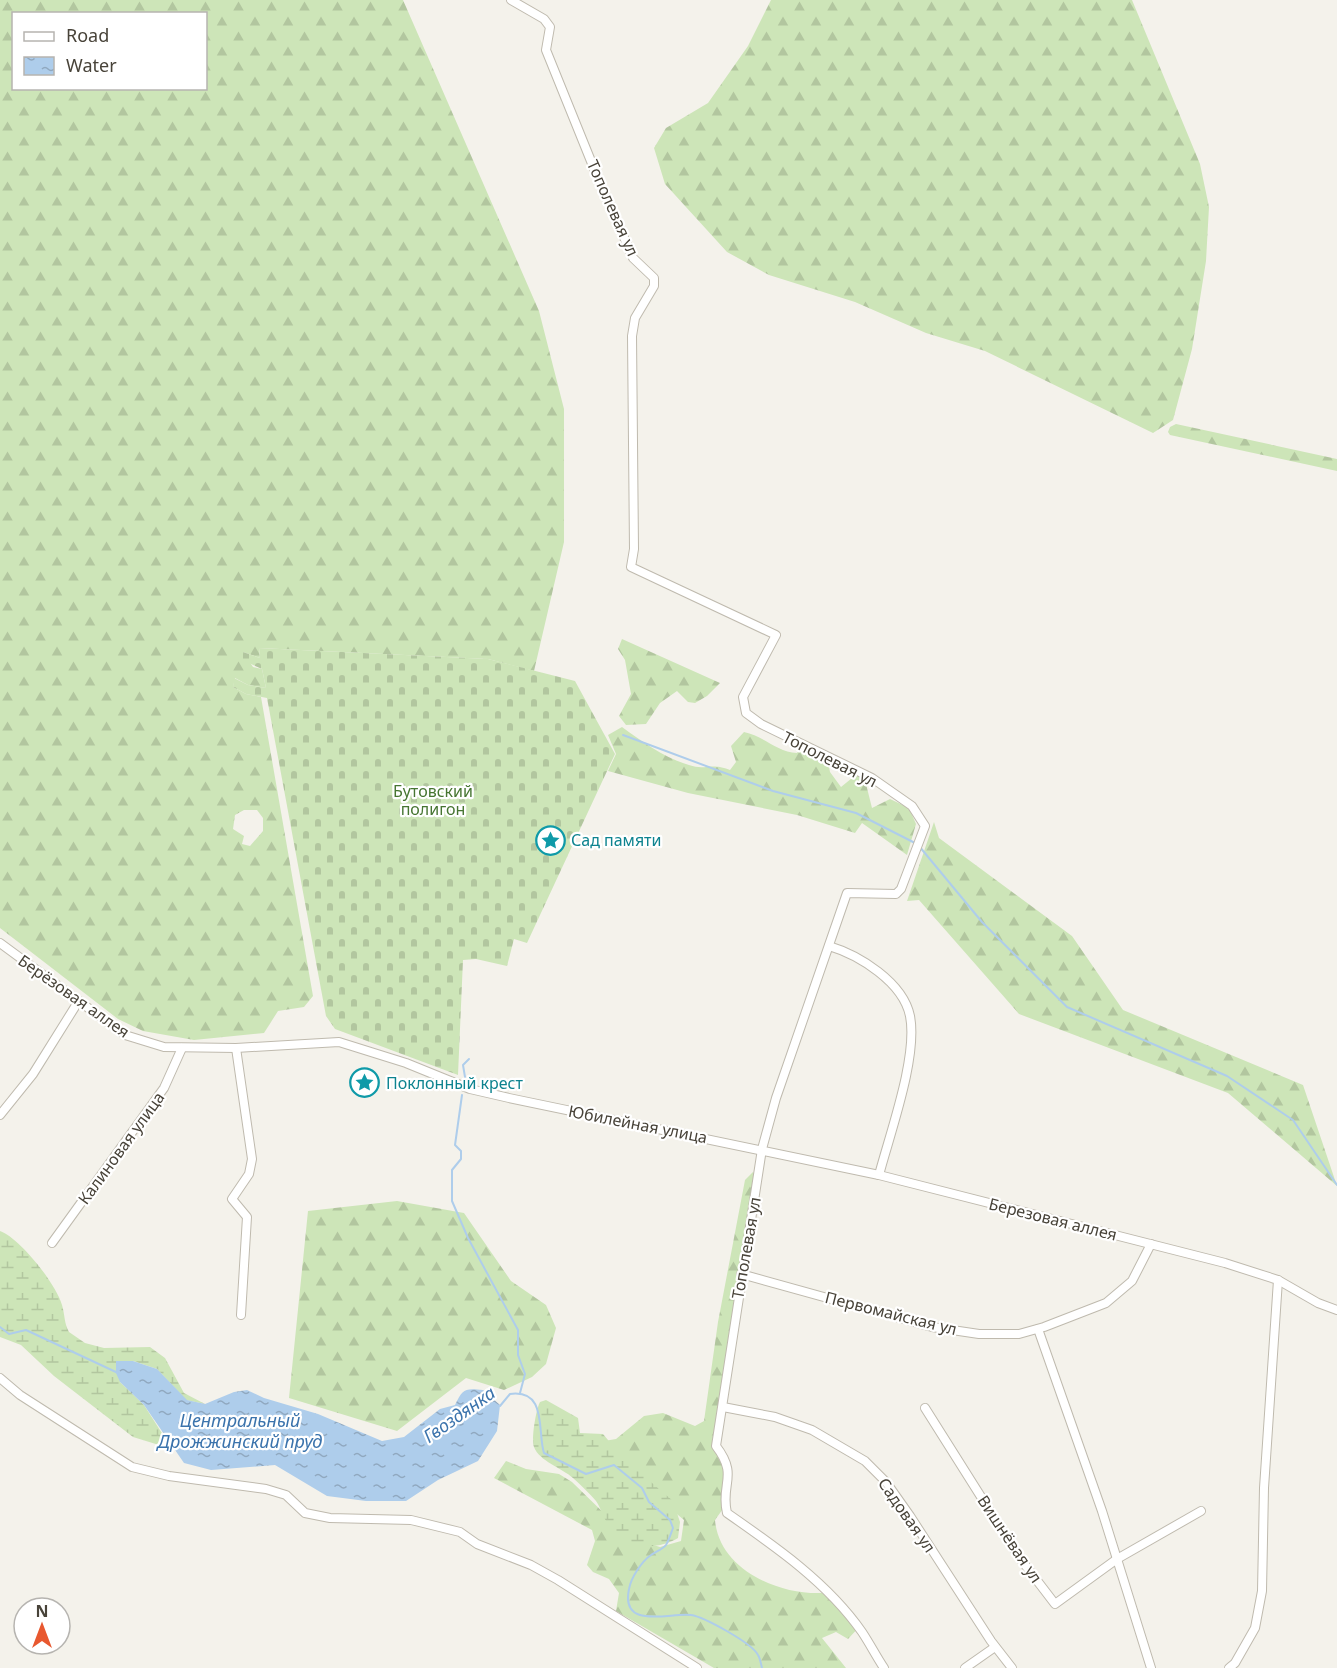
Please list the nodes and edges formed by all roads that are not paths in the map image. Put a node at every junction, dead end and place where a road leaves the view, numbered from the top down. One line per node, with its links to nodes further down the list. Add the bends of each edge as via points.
1 (511, 0): 3 (street, Тополевая ул, via 544,19 550,27 546,50 597,176 633,258 654,278 654,286 635,318 632,336 631,567 776,635 743,697 746,713 873,778 912,806 925,826 902,889 896,894 847,893)
2 (0, 943): 4 (street, Берёзовая аллея)
3 (829, 946): 9 (street, Тополевая ул); 10 (street, via 867,962 895,988 910,1015 910,1048)
4 (78, 1002): 6 (street, Берёзовая аллея, via 125,1035 164,1047); 8 (street, via 33,1074)
5 (332, 1041): 7 (street, Берёзовая аллея); 9 (street, Юбилейная улица, via 406,1063 470,1089)
6 (182, 1048): 7 (street, Берёзовая аллея); 11 (street, Калиновая улица, via 164,1088)
7 (236, 1048): 16 (street, via 252,1159 249,1174 232,1199 247,1217)
8 (0, 1115)
9 (762, 1149): 10 (street, Березовая аллея); 13 (street, Тополевая ул)
10 (879, 1175): 12 (street, Березовая аллея)
11 (52, 1243)
12 (1150, 1244): 14 (street, Березовая аллея); 17 (street, Первомайская ул, via 1132,1281 1120,1293 1106,1303)
13 (741, 1274): 17 (street, Первомайская ул, via 932,1328 979,1334 1019,1334); 19 (street, Тополевая ул)
14 (1278, 1280): 15 (street, Березовая аллея); 29 (street, via 1264,1488 1262,1591 1255,1628)
15 (1337, 1310)
16 (241, 1315)
17 (1038, 1329): 22 (street)
18 (0, 1378): 24 (street, via 132,1467 266,1489 286,1495 305,1513 330,1518 411,1520 460,1532 477,1544 558,1580)
19 (723, 1407): 23 (street, Садовая ул, via 775,1416 812,1430 865,1461 910,1516); 25 (street, Тополевая ул, via 716,1446 726,1459 729,1473 727,1513 775,1546 823,1589 862,1632)
20 (925, 1408): 22 (street, Вишнёвая ул, via 1019,1557 1055,1604)
21 (1201, 1511): 22 (street)
22 (1117, 1559): 28 (street)
23 (995, 1647): 26 (street); 27 (street, Садовая ул)
24 (697, 1668)
25 (884, 1668)
26 (965, 1668)
27 (1012, 1668)
28 (1151, 1668)
29 (1229, 1668)

